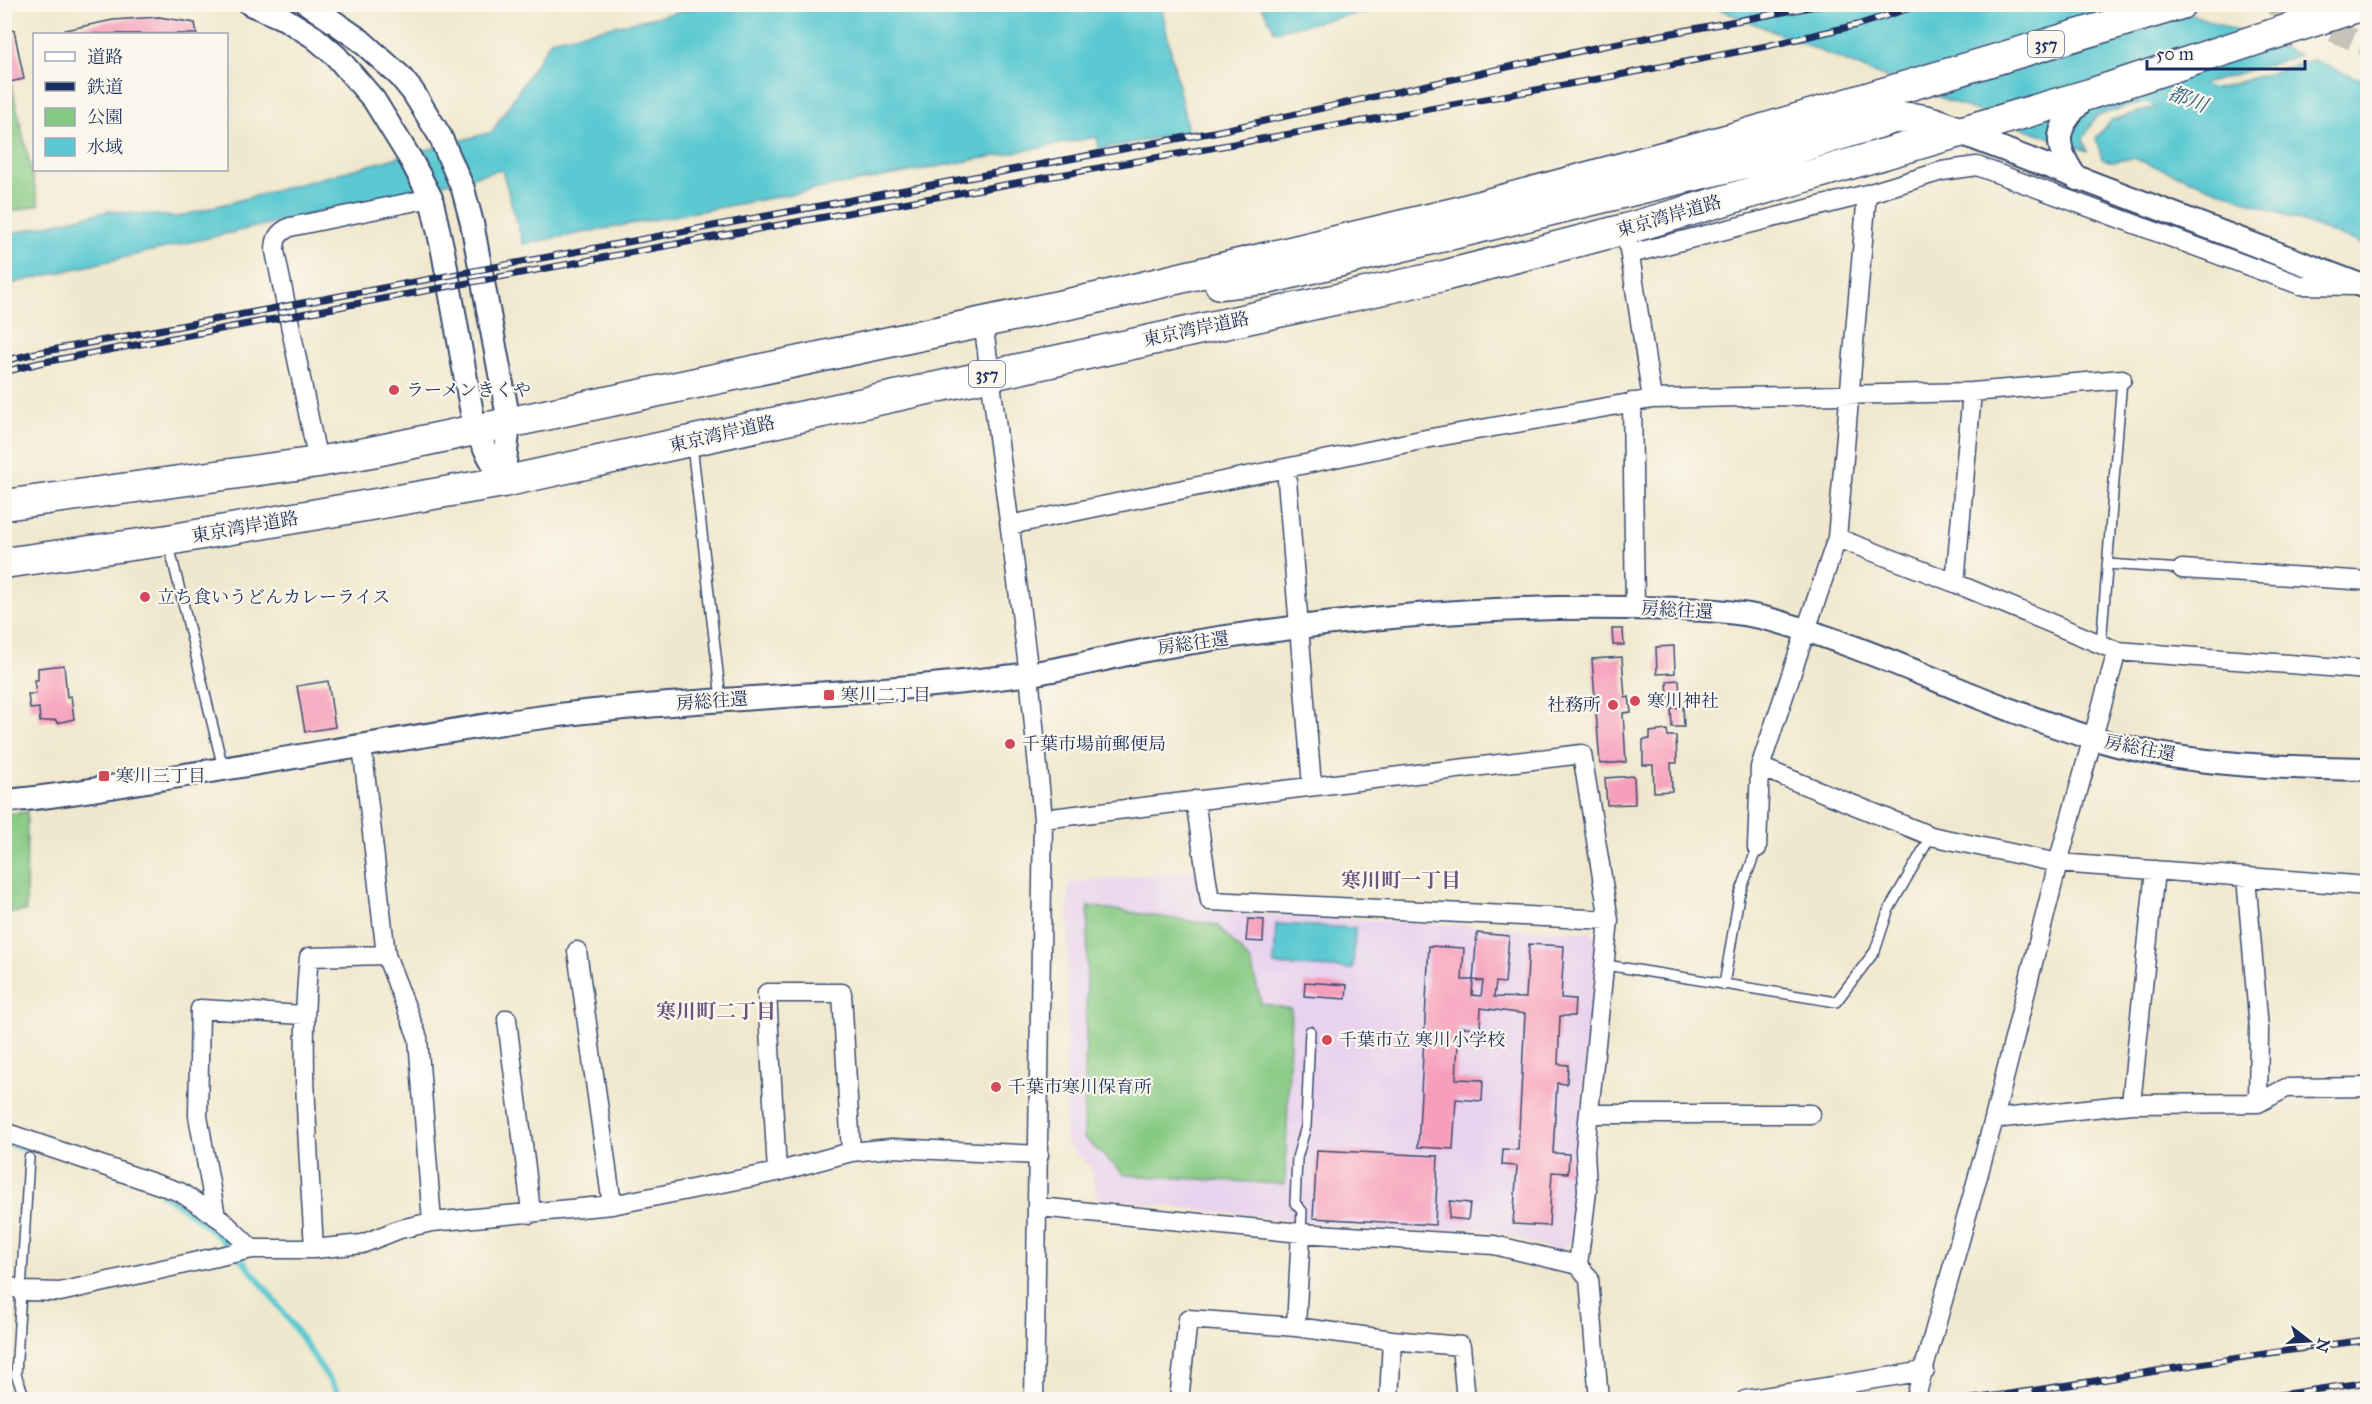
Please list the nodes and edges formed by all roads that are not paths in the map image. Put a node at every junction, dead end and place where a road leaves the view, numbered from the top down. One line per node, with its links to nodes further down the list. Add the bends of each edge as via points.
1 (250, 4): 9 (street, via 314,37 353,75 390,122)
2 (308, 4): 20 (street, via 360,40 400,76 440,136 463,189 472,223)
3 (2181, 4): 12 (highway, 357, via 1730,139 1458,212)
4 (2366, 4): 5 (highway, 東京湾岸道路 / 357)
5 (2090, 94): 6 (highway, 東京湾岸道路 / 357); 7 (street, via 2069,113 2059,133 2065,162)
6 (1958, 132): 7 (street); 10 (highway, 東京湾岸道路 / 357); 12 (highway, via 1932,120 1894,118 1758,160 1271,278)
7 (2077, 179): 11 (street)
8 (1867, 194): 10 (street); 11 (street, via 1942,171 1977,166 2300,285); 17 (street)
9 (430, 198): 21 (street); 23 (street, via 290,227 275,240)
10 (1628, 242): 14 (highway, 東京湾岸道路 / 357, via 1443,276); 18 (street)
11 (2365, 287)
12 (1092, 299): 13 (highway, 357)
13 (983, 321): 14 (street); 20 (highway, 357)
14 (990, 373): 22 (highway, 東京湾岸道路 / 357); 27 (street)
15 (2122, 379): 16 (street); 31 (lane)
16 (1972, 392): 17 (street); 34 (street)
17 (1850, 394): 18 (street); 28 (street)
18 (1652, 399): 19 (street)
19 (1632, 402): 24 (street); 35 (street)
20 (509, 422): 21 (highway, 357); 25 (street)
21 (475, 430): 23 (highway, 357); 25 (street)
22 (692, 440): 25 (highway, 東京湾岸道路 / 357); 41 (lane)
23 (318, 462): 26 (highway, 357)
24 (1286, 468): 27 (street); 36 (street)
25 (503, 482): 29 (highway, 東京湾岸道路 / 357)
26 (4, 505)
27 (1010, 525): 40 (street)
28 (1837, 538): 34 (street); 37 (street)
29 (168, 540): 30 (highway, 東京湾岸道路 / 357); 45 (lane)
30 (4, 563)
31 (2107, 564): 32 (lane); 38 (lane)
32 (2182, 568): 33 (street)
33 (2367, 581)
34 (1955, 583): 38 (street)
35 (1635, 608): 36 (street, 房総往還, via 1415,613); 37 (street, 房総往還, via 1746,615)
36 (1301, 628): 40 (street, 房総往還, via 1163,647); 47 (street)
37 (1803, 631): 42 (street, 房総往還); 44 (street)
38 (2109, 648): 39 (street); 42 (street)
39 (2367, 670)
40 (1029, 674): 41 (street, 房総往還, via 829,695); 50 (street)
41 (721, 699): 43 (street, 房総往還, via 536,718)
42 (2092, 738): 46 (street, 房総往還, via 2139,750 2230,763); 53 (street)
43 (362, 745): 45 (street, 房総往還); 59 (street)
44 (1760, 767): 51 (street); 52 (street)
45 (223, 769): 49 (street, 房総往還)
46 (2367, 769)
47 (1312, 786): 48 (street); 57 (street, via 1582,754)
48 (1195, 800): 50 (street); 57 (street, via 1210,901)
49 (4, 801)
50 (1043, 819): 73 (street)
51 (1931, 836): 53 (street); 61 (lane, via 1888,911 1875,951 1836,1002)
52 (1757, 848): 61 (lane, via 1740,896)
53 (2058, 863): 54 (street); 70 (street)
54 (2156, 870): 55 (street); 67 (street)
55 (2246, 877): 56 (street); 66 (street, via 2259,1029)
56 (2367, 886)
57 (1609, 920): 60 (street)
58 (577, 951): 76 (street)
59 (386, 955): 62 (street, via 309,957); 80 (street, via 418,1038)
60 (1606, 965): 61 (lane); 68 (street)
61 (1724, 985)
62 (304, 1015): 79 (street, via 201,1009 198,1116); 82 (street)
63 (507, 1019): 78 (street)
64 (1310, 1031): 81 (lane, via 1306,1126 1298,1158 1295,1203 1302,1211)
65 (2367, 1087): 66 (street, via 2286,1088)
66 (2258, 1102): 67 (street)
67 (2131, 1104): 70 (street)
68 (1590, 1114): 69 (street); 84 (street, via 1585,1150 1587,1191)
69 (1811, 1114)
70 (1994, 1119): 88 (street)
71 (4, 1132): 79 (street, via 180,1192)
72 (851, 1152): 73 (street, via 892,1148); 75 (street); 75 (street, via 842,993 767,993)
73 (1039, 1155): 77 (street)
74 (29, 1158): 85 (lane)
75 (777, 1172): 76 (street)
76 (612, 1205): 78 (street)
77 (1039, 1207): 81 (street); 90 (street)
78 (531, 1214): 80 (street)
79 (216, 1216): 83 (street)
80 (432, 1222): 82 (street, via 362,1244)
81 (1301, 1233): 84 (street, via 1494,1245); 86 (street)
82 (314, 1249): 83 (street)
83 (242, 1251): 85 (street, via 60,1292)
84 (1578, 1264): 94 (street, via 1589,1278)
85 (13, 1288): 89 (lane, via 16,1375)
86 (1296, 1327): 87 (street); 91 (street, via 1188,1319)
87 (1392, 1340): 92 (street); 93 (street, via 1461,1346)
88 (1925, 1371): 95 (street); 96 (street)
89 (26, 1400)
90 (1034, 1400)
91 (1179, 1400)
92 (1389, 1400)
93 (1466, 1400)
94 (1599, 1400)
95 (1745, 1400)
96 (1916, 1400)

